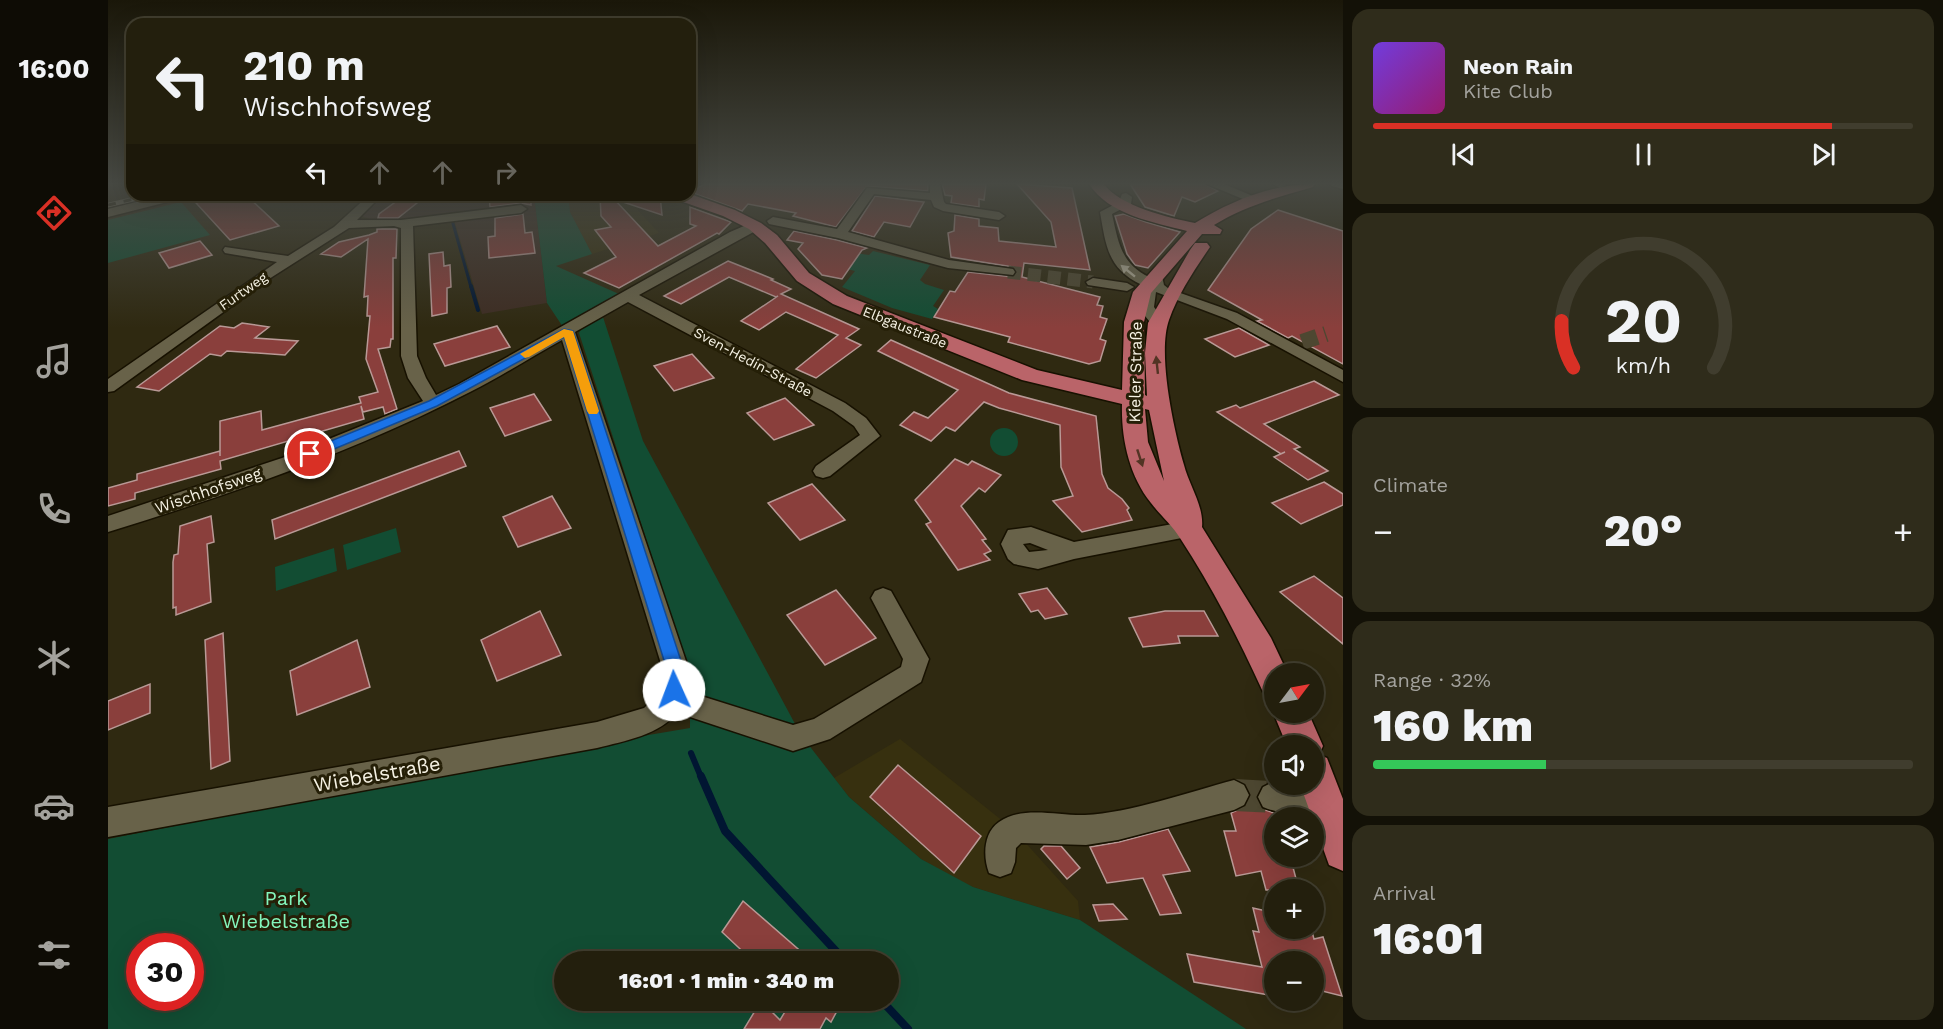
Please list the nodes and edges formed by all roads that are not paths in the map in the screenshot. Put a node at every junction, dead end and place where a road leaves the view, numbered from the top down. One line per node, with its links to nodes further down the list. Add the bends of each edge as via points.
1 (334, 232): 11 (street, Furtweg)
2 (408, 232): 23 (street, via 408,356)
3 (744, 232): 16 (street, Wischhofsweg)
4 (762, 232): 22 (main road, Elbgaustraße, via 803,277 840,300 1016,370 1066,386)
5 (830, 232): 9 (street)
6 (1111, 232): 13 (street, one-way to 6, via 1124,269)
7 (1201, 232): 13 (main road, Kieler Straße)
8 (1203, 232): 17 (main road, Kieler Straße)
9 (840, 234): 12 (street, via 948,264)
10 (230, 250): 11 (street)
11 (290, 260): 21 (street, Furtweg)
12 (1008, 272)
13 (1153, 279): 17 (street, via 1159,289); 18 (street, via 1146,307); 22 (main road, Kieler Straße, via 1137,303)
14 (1093, 282): 15 (street)
15 (1127, 287)
16 (629, 296): 19 (street, Wischhofsweg); 25 (street, Sven-Hedin-Straße, via 839,407 860,422 871,436)
17 (1171, 296): 18 (main road, Kieler Straße); 20 (street, via 1227,314 1296,345)
18 (1158, 323): 24 (main road, Kieler Straße, one-way to 18, via 1155,350)
19 (567, 331): 23 (street, Wischhofsweg); 31 (street, via 675,667)
20 (1343, 377)
21 (108, 387)
22 (1133, 400): 24 (main road, Elbgaustraße); 27 (main road, Kieler Straße, one-way to 27, via 1136,442 1145,471 1158,494)
23 (433, 403): 26 (street, Wischhofsweg, via 310,454)
24 (1161, 406): 27 (main road, Kieler Straße, via 1171,466 1189,511)
25 (822, 471)
26 (108, 524)
27 (1189, 529): 28 (street); 30 (main road, Kieler Straße)
28 (1073, 551)
29 (883, 598): 31 (street, via 916,658 912,674 820,730 793,738 690,705)
30 (1267, 663)
31 (674, 690): 36 (street, Wiebelstraße, via 664,710 645,722 597,735)
32 (1234, 795): 38 (street, via 1086,830 1020,828 1010,831 1002,841)
33 (1282, 795): 35 (street)
34 (1322, 795): 37 (main road)
35 (1273, 797)
36 (108, 822)
37 (1343, 851)
38 (1000, 862)

